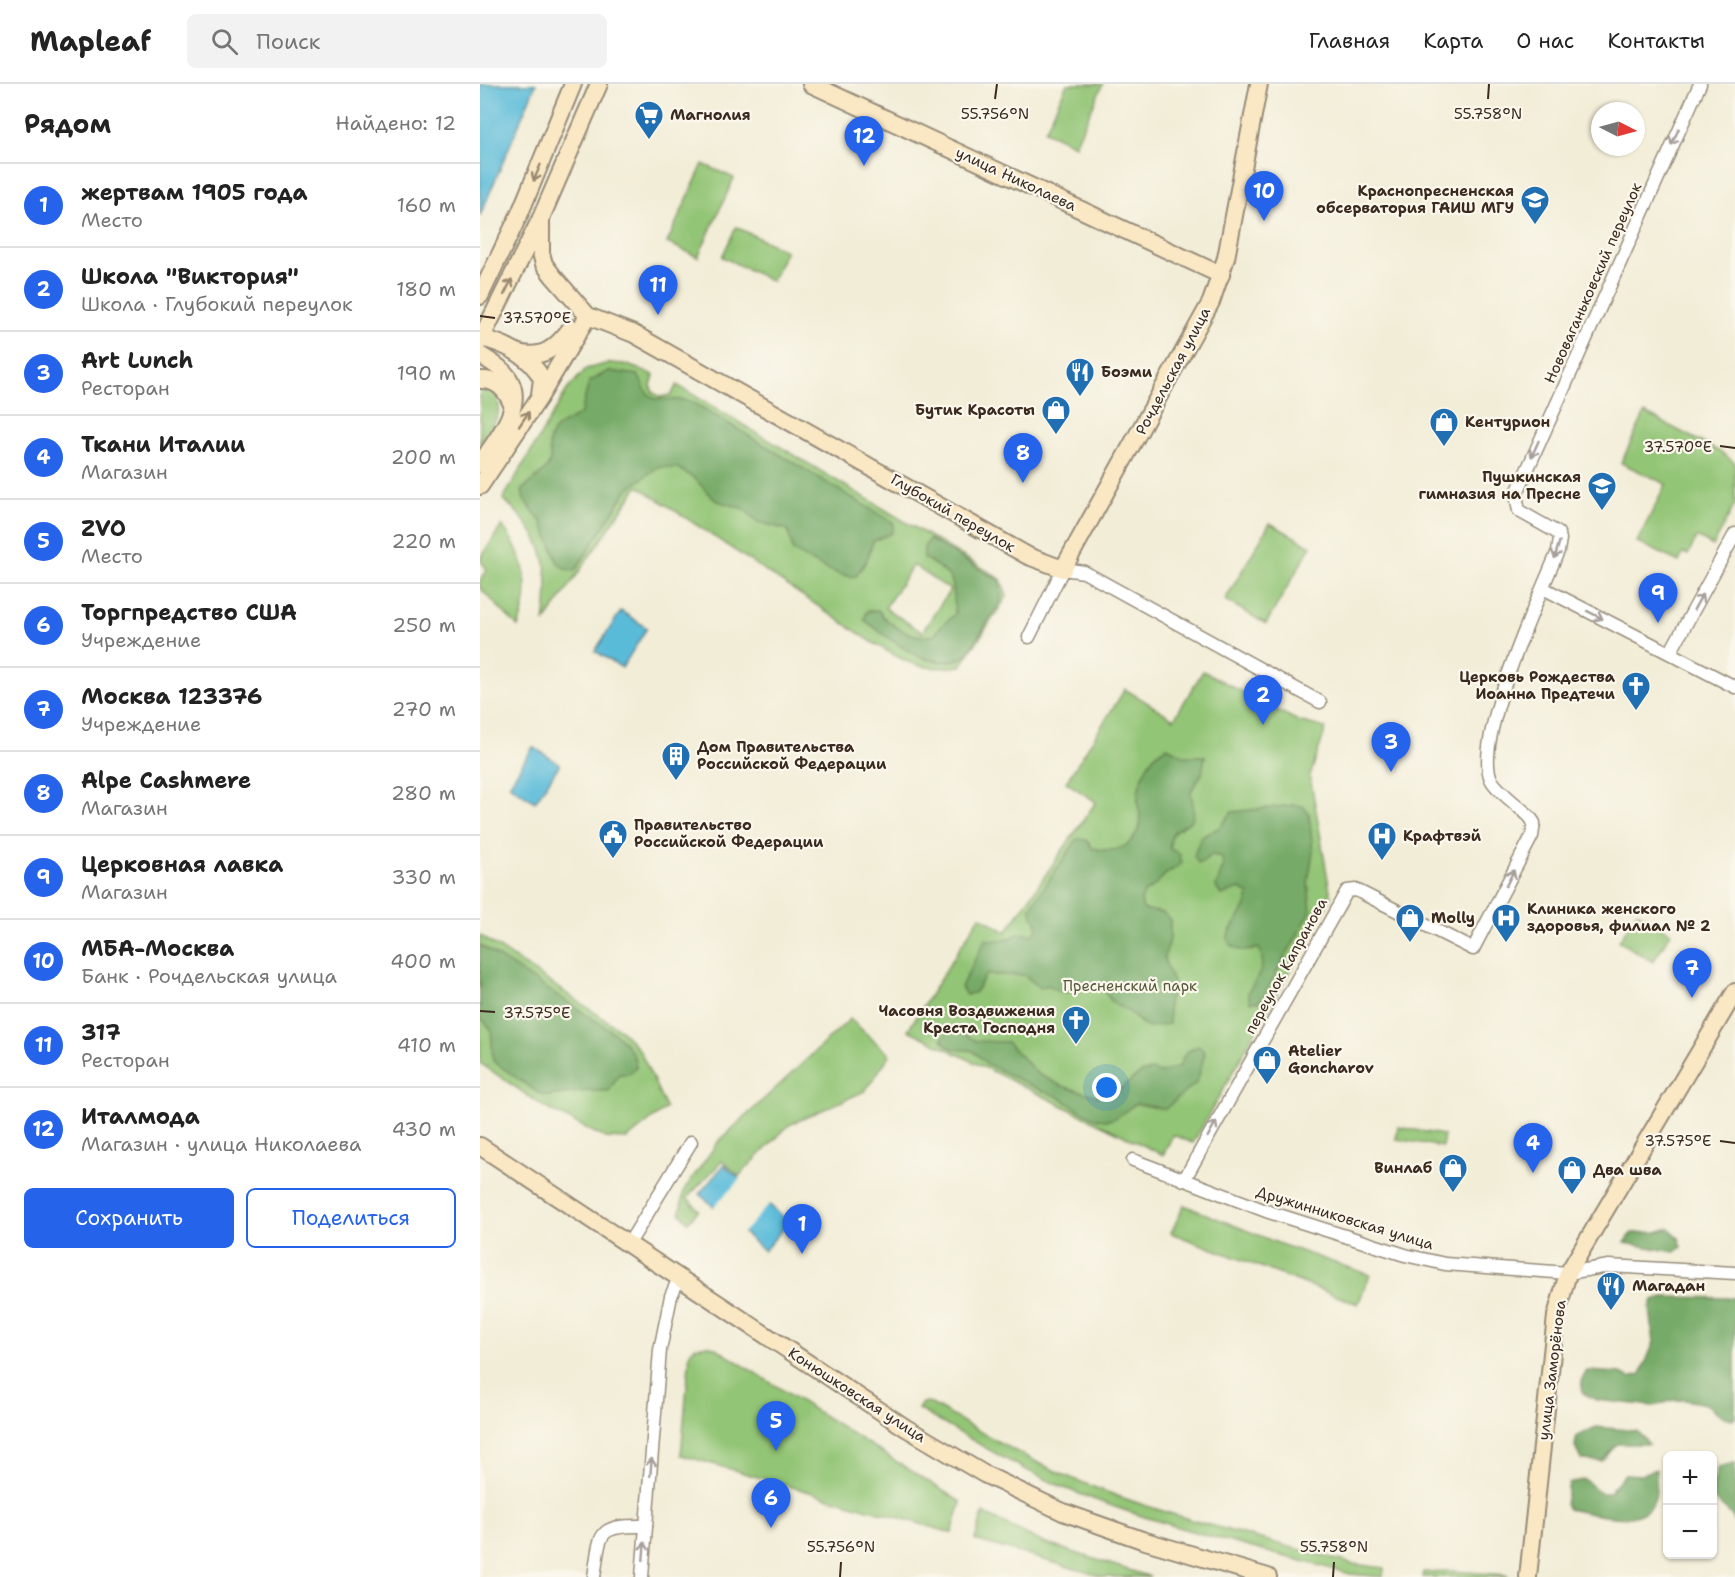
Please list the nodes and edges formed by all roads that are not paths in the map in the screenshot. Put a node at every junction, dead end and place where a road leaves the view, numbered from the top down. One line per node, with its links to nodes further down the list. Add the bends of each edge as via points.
1 (573, 84): 8 (street, one-way to 8, via 520,213)
2 (599, 84): 6 (street)
3 (811, 84): 7 (street, улица Николаева)
4 (1259, 84): 7 (street, Рочдельская улица)
5 (1700, 84): 19 (street, Нововаганьковский переулок, one-way to 19, via 1516,495 1519,511 1558,533 1560,539)
6 (541, 218): 9 (street, via 544,264); 10 (street, one-way to 6)
7 (1221, 275): 18 (street, Рочдельская улица, via 1199,326)
8 (480, 296)
9 (588, 315): 11 (street, via 580,318 550,351 528,356); 13 (street); 18 (street, Глубокий переулок, via 633,334 1028,556)
10 (480, 343): 11 (street); 14 (street, via 511,383)
11 (518, 353): 13 (street, via 538,370 542,379)
12 (480, 380): 14 (street, via 505,390)
13 (539, 398): 16 (street, one-way to 13)
14 (513, 405): 15 (street)
15 (480, 464)
16 (480, 486)
17 (1735, 534): 21 (street, one-way to 17)
18 (1063, 569): 20 (street, Рочдельская улица); 23 (street, Глубокий переулок, via 1094,575)
19 (1543, 588): 21 (street, one-way to 21); 28 (street, переулок Капранова, one-way to 19, via 1347,891 1356,890 1473,949 1534,829 1530,817 1491,780 1486,760 1494,717)
20 (1029, 637)
21 (1670, 653): 22 (street)
22 (1735, 687)
23 (1320, 702)
24 (1735, 992): 30 (street, улица Заморёнова)
25 (691, 1142): 29 (street)
26 (480, 1146): 29 (street, Конюшковская улица)
27 (1133, 1160): 28 (street, Дружинниковская улица)
28 (1184, 1180): 30 (street, Дружинниковская улица, via 1425,1260)
29 (628, 1245): 32 (street, Конюшковская улица)
30 (1568, 1273): 31 (street, Дружинниковская улица, via 1609,1266); 37 (street, улица Заморёнова, via 1556,1316)
31 (1735, 1273)
32 (679, 1278): 33 (street, one-way to 32, via 660,1350 671,1296); 36 (street, Конюшковская улица, via 906,1428 984,1474 1063,1512)
33 (646, 1526): 34 (street, via 614,1526 605,1531 599,1540); 35 (street, one-way to 33)
34 (594, 1577)
35 (642, 1577)
36 (1268, 1577)
37 (1528, 1577)

